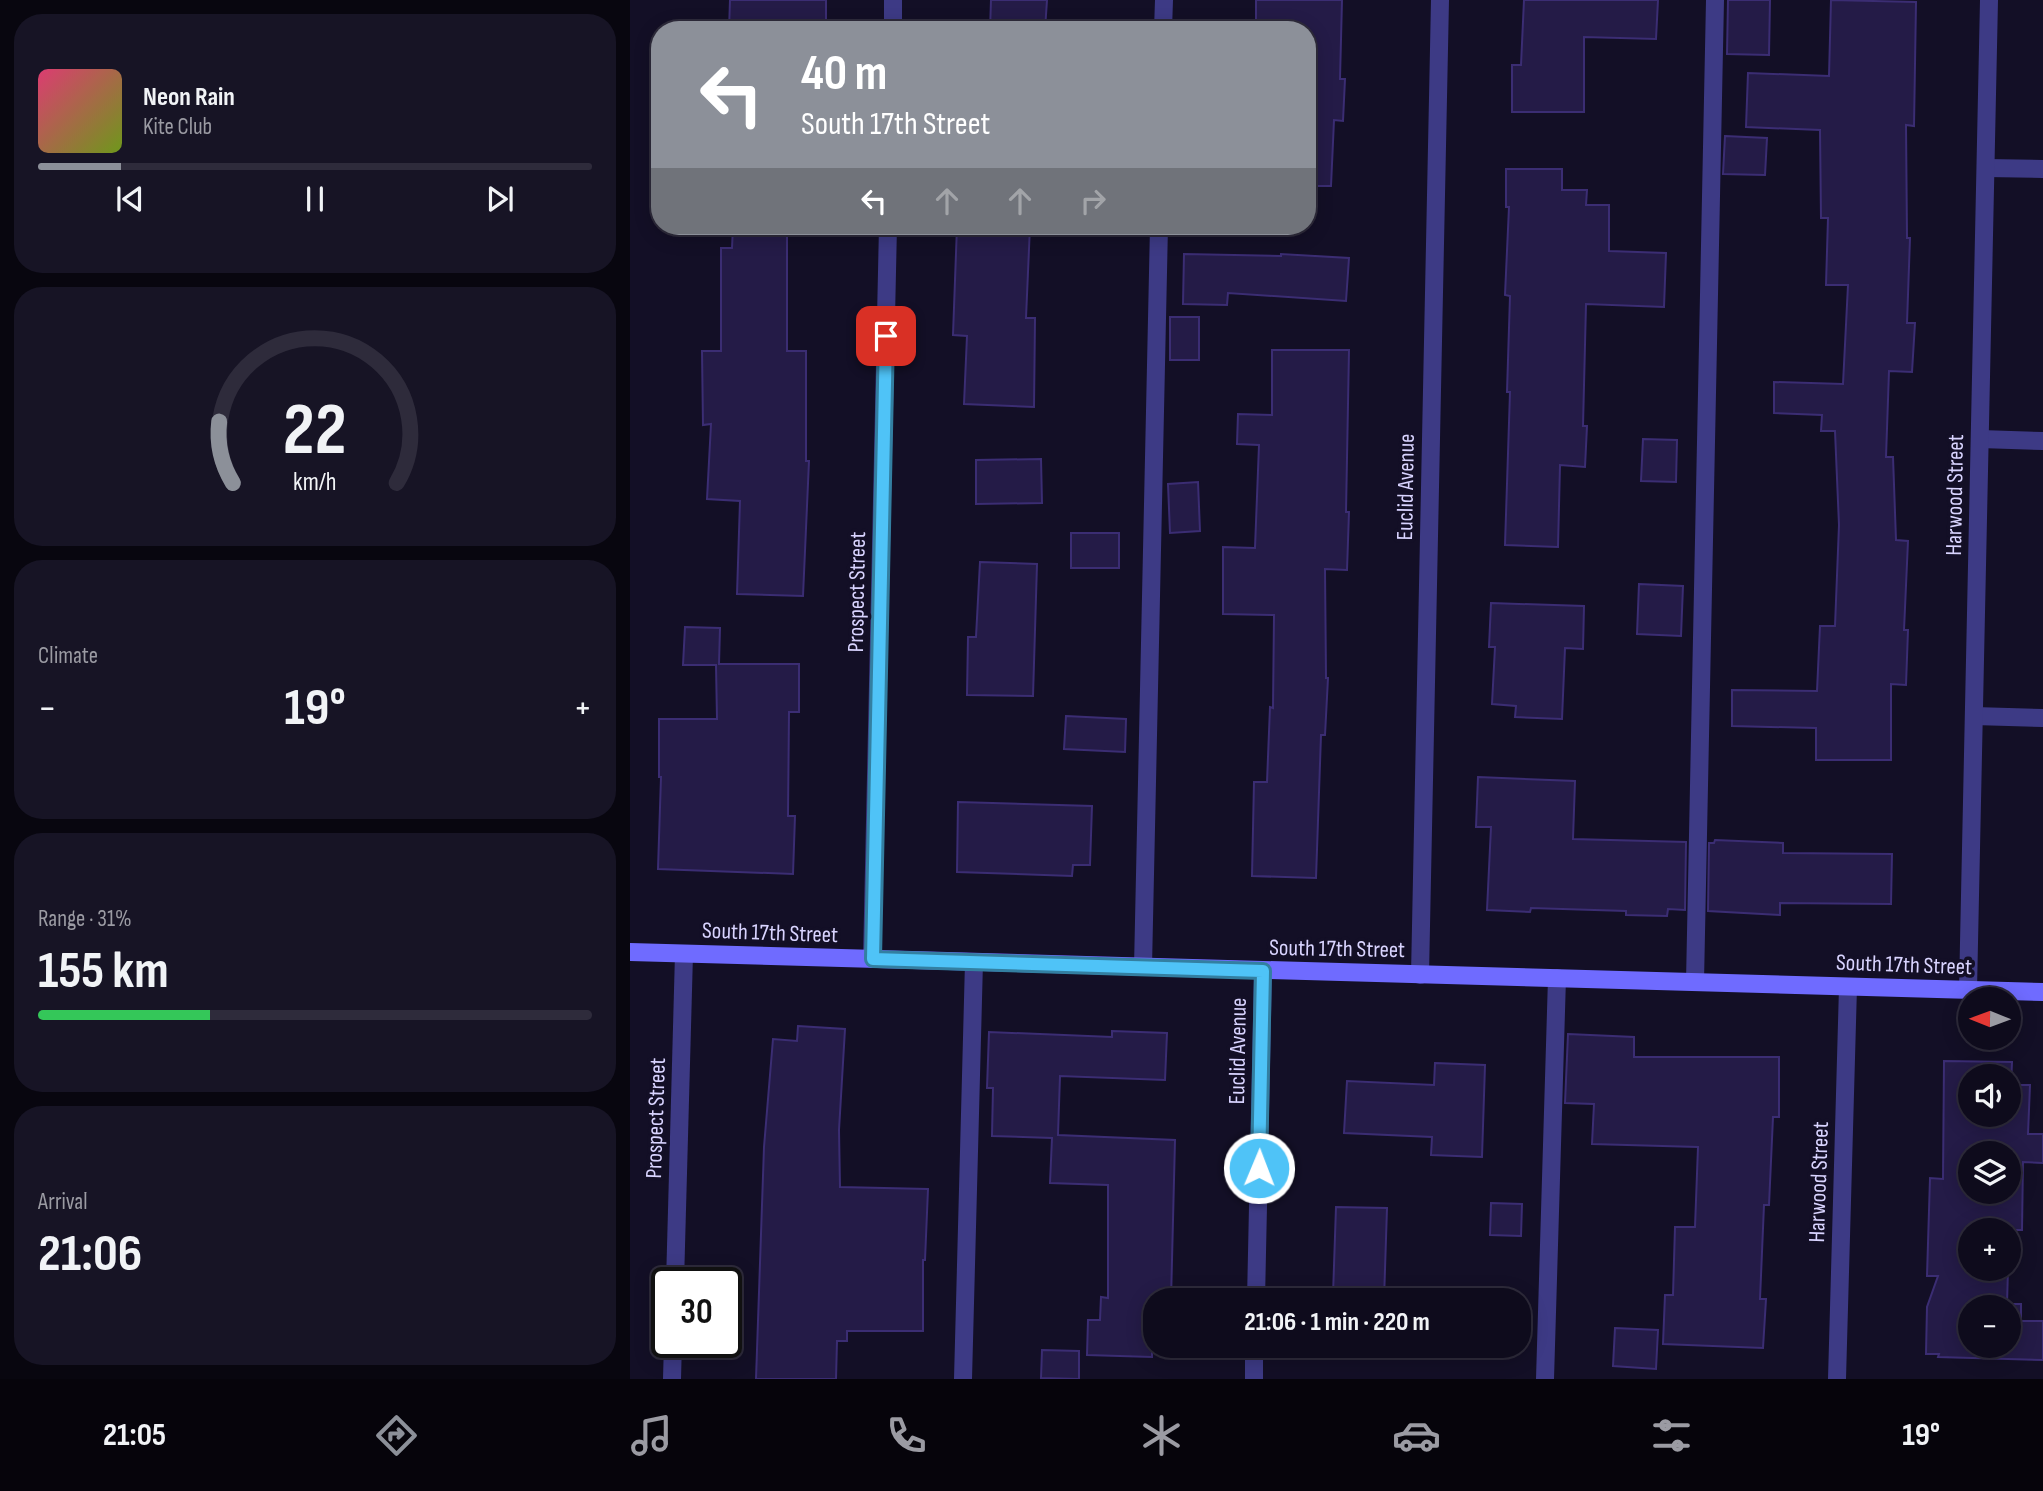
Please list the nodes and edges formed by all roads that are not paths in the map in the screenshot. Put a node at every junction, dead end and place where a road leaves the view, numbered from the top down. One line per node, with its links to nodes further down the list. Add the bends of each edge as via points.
1 (893, 0): 6 (street)
2 (1164, 0): 7 (street)
3 (1440, 0): 22 (street, Euclid Avenue)
4 (1716, 0): 24 (street)
5 (1989, 0): 8 (street, Harwood Street)
6 (893, 21)
7 (1163, 21)
8 (1986, 168): 9 (street); 12 (street, Harwood Street)
9 (2043, 169)
10 (888, 235): 18 (street, Prospect Street)
11 (1159, 235): 20 (street)
12 (1980, 439): 13 (street); 14 (street, Harwood Street)
13 (2043, 440)
14 (1974, 716): 15 (street); 26 (street, Harwood Street)
15 (2043, 718)
16 (630, 952): 17 (main road, South 17th Street)
17 (684, 954): 18 (main road, South 17th Street); 30 (street, Prospect Street)
18 (873, 959): 19 (main road, South 17th Street)
19 (974, 962): 20 (main road, South 17th Street); 35 (street)
20 (1143, 967): 21 (main road, South 17th Street)
21 (1263, 971): 22 (main road, South 17th Street); 31 (street, Euclid Avenue)
22 (1420, 975): 23 (main road, South 17th Street)
23 (1557, 978): 24 (main road, South 17th Street); 37 (street)
24 (1695, 982): 25 (main road, South 17th Street)
25 (1848, 987): 27 (main road, South 17th Street); 38 (street, Harwood Street)
26 (1968, 987)
27 (1958, 990)
28 (2021, 991): 29 (main road, South 17th Street)
29 (2043, 992)
30 (675, 1267)
31 (1255, 1288)
32 (673, 1358): 34 (street)
33 (1254, 1358): 36 (street)
34 (672, 1379)
35 (962, 1379)
36 (1254, 1379)
37 (1545, 1379)
38 (1837, 1379)

